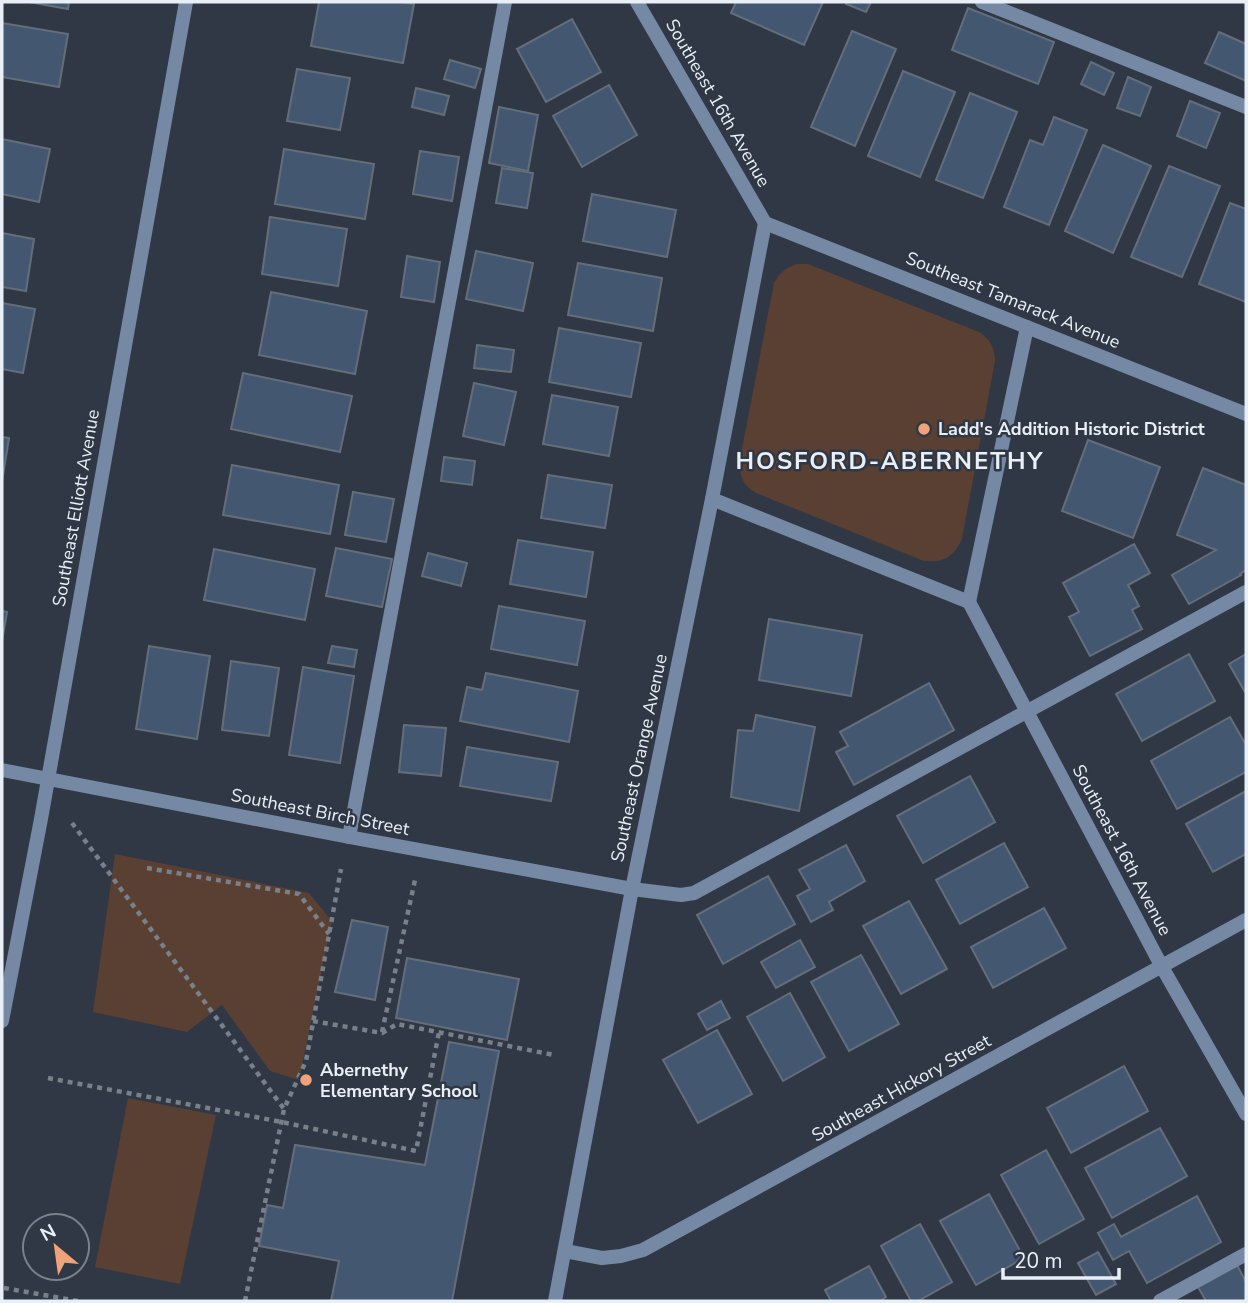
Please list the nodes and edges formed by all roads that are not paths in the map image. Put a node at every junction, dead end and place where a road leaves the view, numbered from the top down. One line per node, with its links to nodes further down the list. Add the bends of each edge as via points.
1 (186, 2): 14 (street, Southeast Elliott Avenue)
2 (505, 2): 15 (street)
3 (637, 2): 6 (street, Southeast 16th Avenue)
4 (982, 2): 5 (street)
5 (1246, 107)
6 (765, 223): 7 (street, Southeast Tamarack Avenue); 9 (street, Southeast Orange Avenue)
7 (1027, 327): 8 (street, Southeast Tamarack Avenue); 11 (street)
8 (1246, 414)
9 (712, 499): 11 (street); 16 (street, Southeast Orange Avenue)
10 (1246, 592): 12 (street, Southeast Birch Street)
11 (969, 602): 12 (street, Southeast 16th Avenue)
12 (1028, 712): 16 (street, Southeast Birch Street, via 694,893); 18 (street, Southeast 16th Avenue)
13 (2, 770): 14 (street, Southeast Birch Street)
14 (47, 778): 15 (street, Southeast Birch Street); 19 (street, Southeast Elliott Avenue)
15 (349, 837): 16 (street, Southeast Birch Street)
16 (632, 889): 21 (street, Southeast Orange Avenue)
17 (1246, 920): 18 (street, Southeast Hickory Street)
18 (1162, 967): 20 (street, Southeast 16th Avenue); 21 (street, Southeast Hickory Street, via 643,1250 602,1258)
19 (2, 1021)
20 (1246, 1114)
21 (565, 1251): 23 (street, Southeast Orange Avenue)
22 (1246, 1254): 24 (street)
23 (555, 1301)
24 (1160, 1301)

